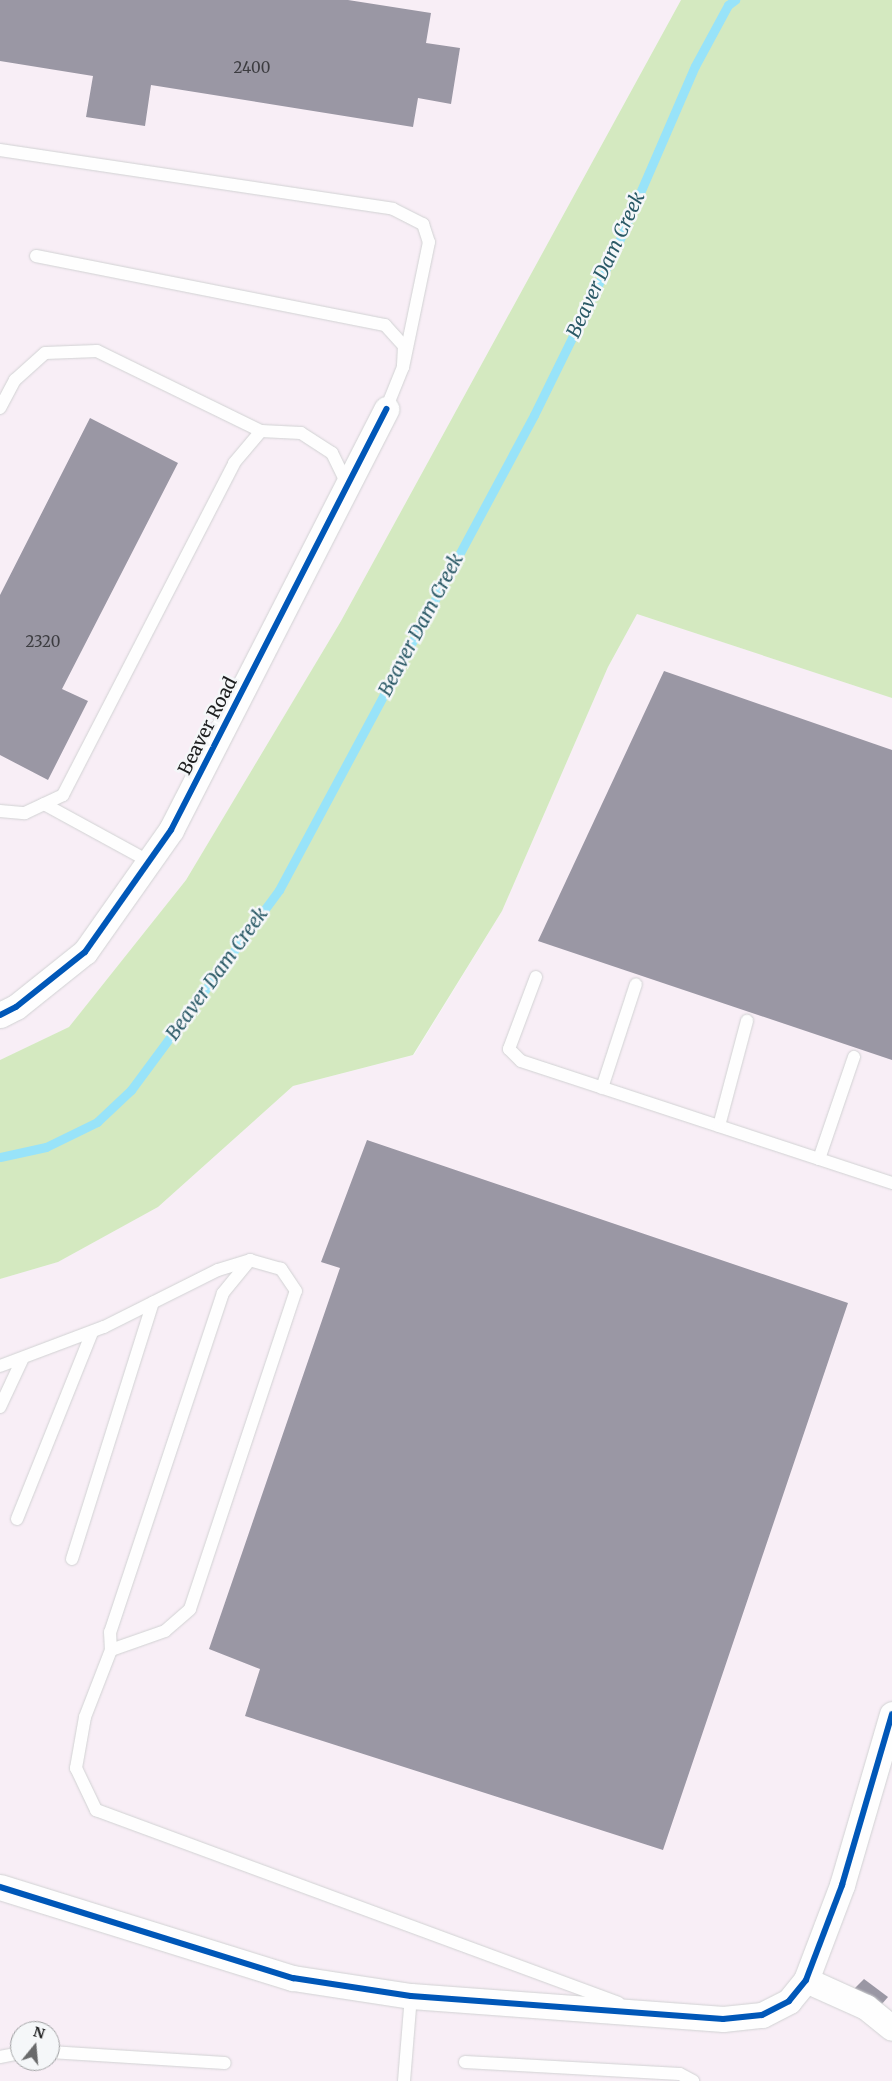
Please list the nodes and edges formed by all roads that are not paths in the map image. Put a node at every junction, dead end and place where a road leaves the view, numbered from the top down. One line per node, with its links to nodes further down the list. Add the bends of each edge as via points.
1 (0, 150): 3 (lane, via 393,209 423,224 429,242)
2 (36, 256): 3 (lane, via 385,325 404,346)
3 (402, 367): 5 (lane)
4 (0, 408): 6 (lane, via 15,380 45,353 97,352)
5 (386, 409): 7 (street, Beaver Road)
6 (261, 431): 7 (lane, via 301,433 332,453); 8 (lane, via 234,463 63,795)
7 (348, 486): 10 (street, Beaver Road, via 176,821)
8 (44, 804): 9 (lane, via 25,813); 10 (lane)
9 (0, 811)
10 (150, 862): 13 (street, Beaver Road, via 85,952 16,1007)
11 (536, 976): 16 (lane, via 509,1049 521,1061)
12 (636, 984): 16 (lane)
13 (0, 1015)
14 (747, 1021): 17 (lane)
15 (854, 1057): 18 (lane)
16 (602, 1088): 17 (lane)
17 (719, 1126): 18 (lane)
18 (820, 1159): 19 (lane)
19 (892, 1183)
20 (250, 1260): 21 (lane, via 218,1270); 28 (lane, via 223,1293 110,1632); 28 (lane, via 281,1269 296,1291 190,1609 165,1631)
21 (153, 1302): 22 (lane); 27 (lane)
22 (92, 1332): 23 (lane); 26 (lane)
23 (22, 1360): 24 (lane); 25 (lane)
24 (0, 1366)
25 (0, 1407)
26 (17, 1520)
27 (72, 1559)
28 (111, 1650): 33 (lane, via 85,1717 76,1768 96,1810)
29 (892, 1714): 31 (street, via 842,1885)
30 (0, 1886): 32 (street, via 293,1978)
31 (806, 1980): 33 (street, via 789,2001 762,2015 722,2019); 34 (street, via 866,2007)
32 (411, 1996): 33 (street); 38 (lane)
33 (648, 2014)
34 (892, 2028)
35 (60, 2053): 37 (lane)
36 (465, 2062): 39 (lane, via 680,2074)
37 (225, 2063)
38 (404, 2081)
39 (693, 2081)

